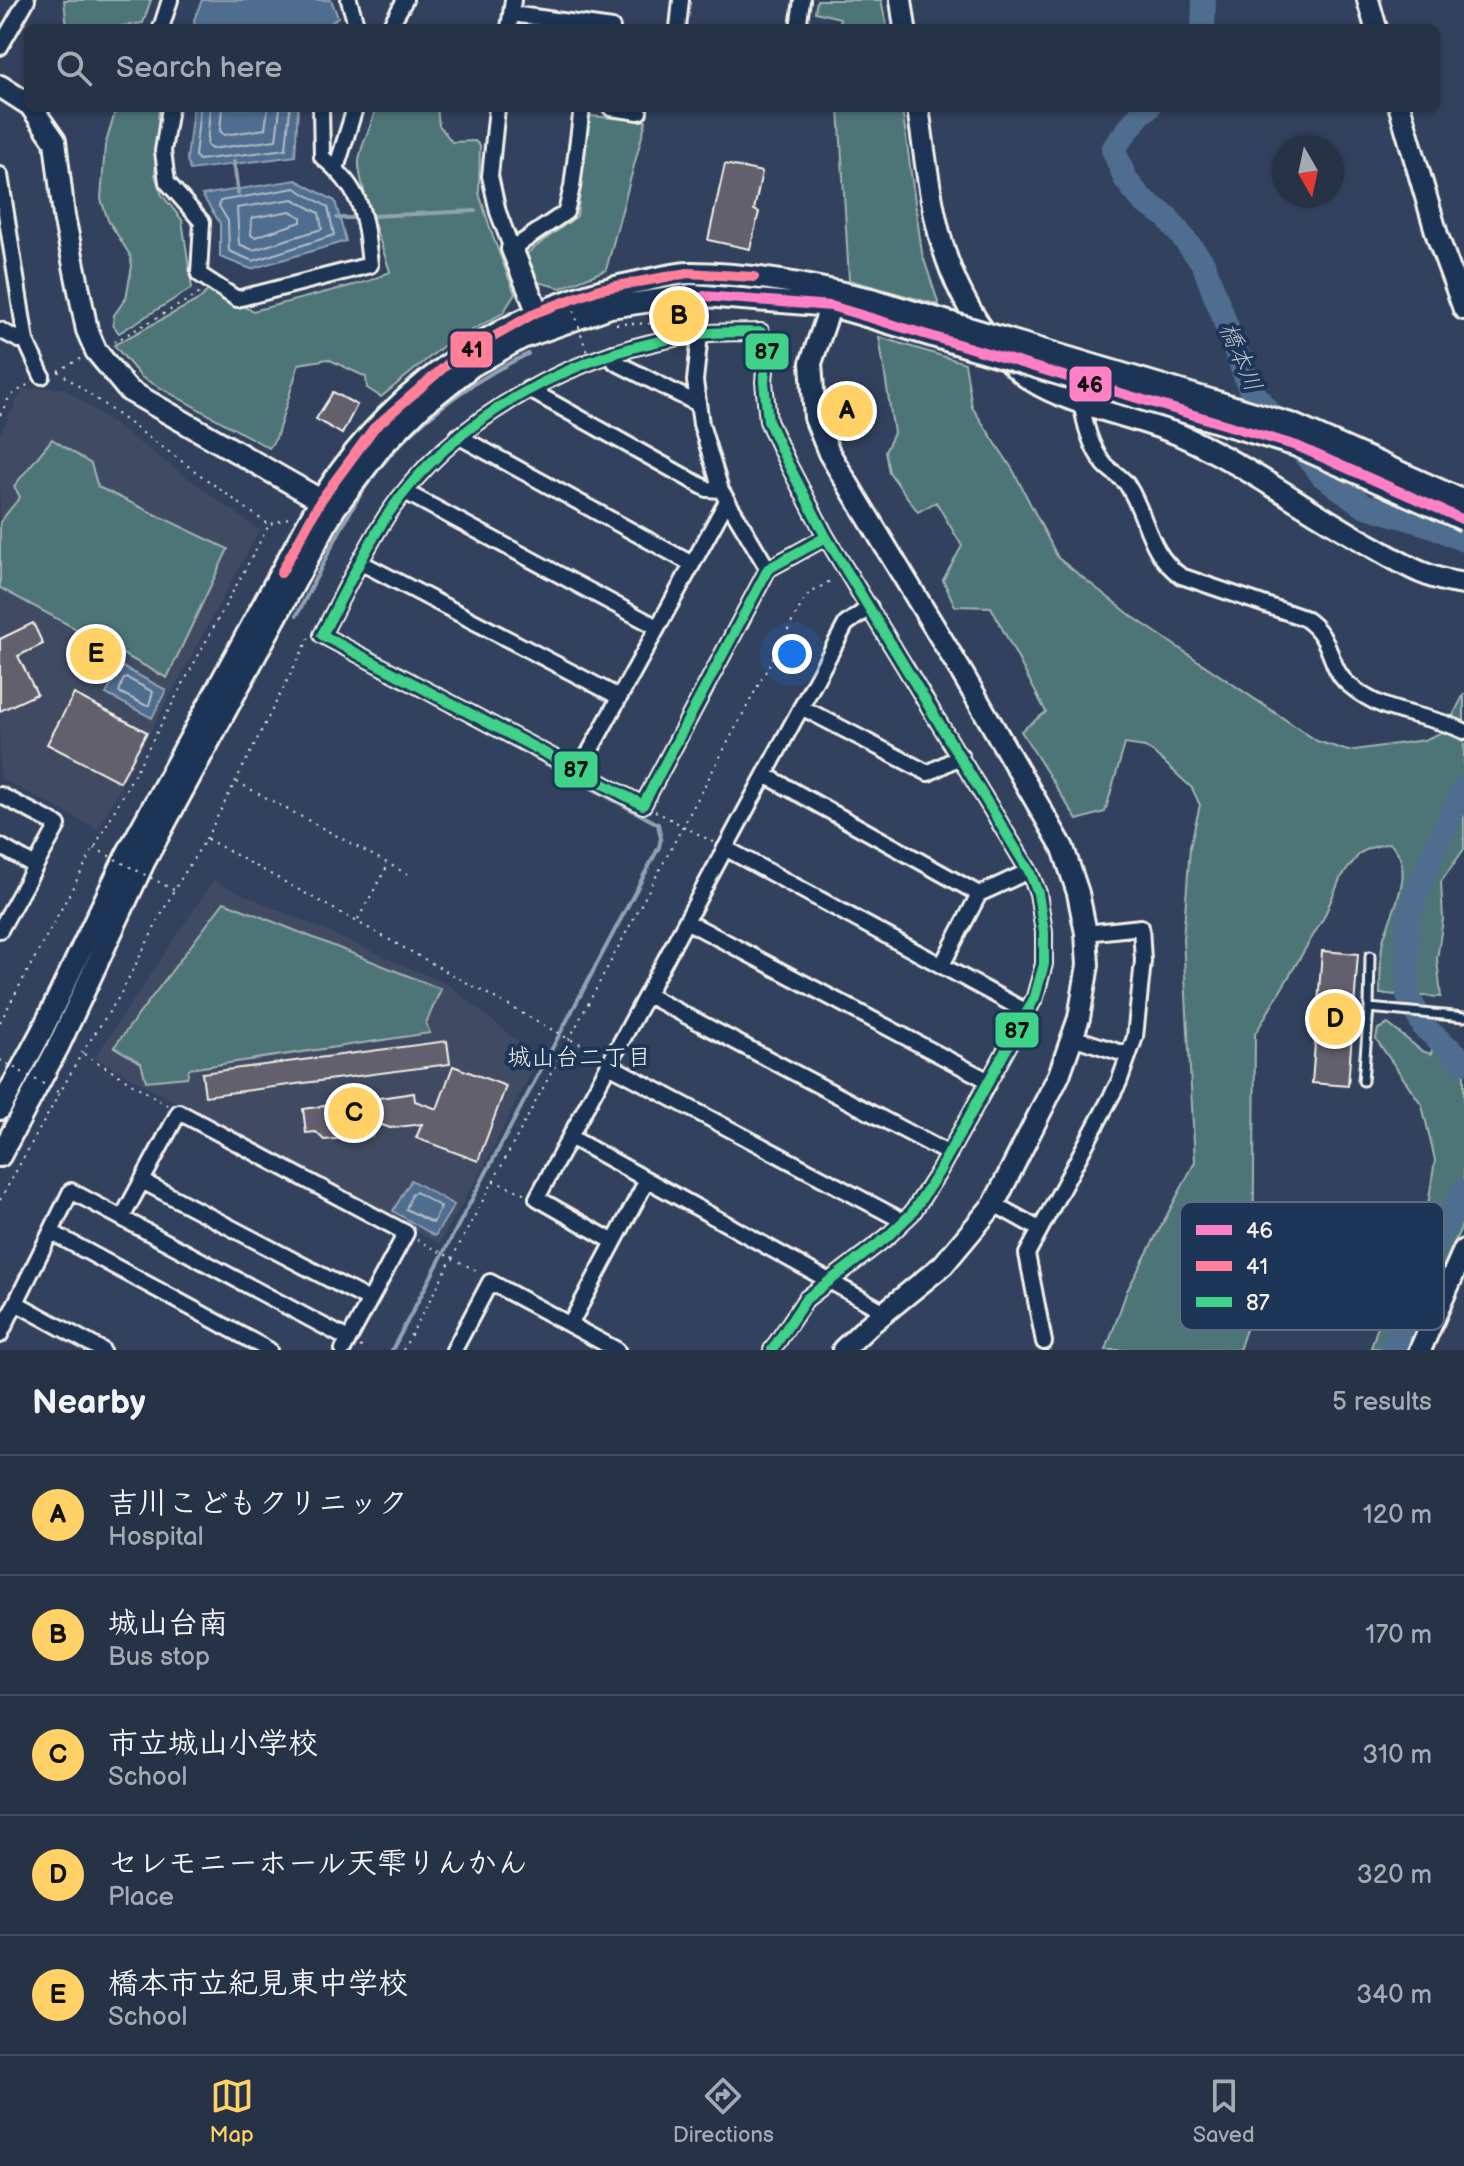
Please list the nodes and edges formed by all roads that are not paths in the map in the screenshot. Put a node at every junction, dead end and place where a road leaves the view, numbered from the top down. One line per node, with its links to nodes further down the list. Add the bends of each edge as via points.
1 (27, 0): 18 (street)
2 (170, 0): 10 (street)
3 (349, 0): 11 (street)
4 (405, 0): 12 (street)
5 (681, 0): 14 (street)
6 (802, 0): 15 (street)
7 (901, 0): 16 (street)
8 (1368, 0): 17 (street)
9 (511, 14): 13 (street)
10 (162, 24)
11 (356, 24)
12 (391, 24)
13 (583, 24)
14 (678, 24)
15 (799, 24)
16 (904, 24)
17 (1375, 24)
18 (5, 28): 19 (street)
19 (0, 47)
20 (0, 86): 21 (street)
21 (24, 102)
22 (34, 112): 50 (street, via 55,141 64,216 96,351 128,390)
23 (169, 112): 30 (street, via 163,151 167,182 202,222 199,274 237,299 370,265 360,198)
24 (321, 112): 30 (street, via 322,157)
25 (354, 112): 30 (street)
26 (497, 112): 33 (street, via 490,176)
27 (581, 112): 33 (street, via 566,212)
28 (919, 112): 44 (street, via 938,236 954,281 994,345 1031,380)
29 (1401, 112): 36 (street)
30 (336, 169)
31 (0, 175): 32 (street)
32 (5, 243): 42 (street, via 26,341)
33 (512, 249): 37 (street)
34 (833, 298): 35 (street); 37 (street, via 692,295); 73 (street, via 811,363 815,418 829,453 1063,848)
35 (868, 308): 49 (street, bridge, via 1291,424); 51 (street, bridge, via 1297,446)
36 (1464, 309)
37 (542, 321): 50 (street, via 422,406)
38 (0, 330): 40 (street)
39 (700, 334): 41 (street); 45 (street); 52 (street, via 761,332 767,346 768,421)
40 (19, 340)
41 (613, 353): 43 (street); 45 (street, via 615,362)
42 (42, 376)
43 (528, 389): 46 (street); 48 (street)
44 (1081, 401): 56 (street, via 1178,435 1428,578); 61 (street, via 1086,431 1106,465 1127,484 1168,567 1304,618 1318,627 1338,673 1356,690 1376,704)
45 (698, 404): 48 (street)
46 (458, 436): 47 (street); 54 (street)
47 (407, 493): 53 (street, via 387,515); 58 (street)
48 (724, 496): 54 (street); 55 (street)
49 (1464, 501)
50 (328, 504): 85 (street, via 127,854); 88 (street)
51 (1464, 520)
52 (826, 537): 55 (street); 57 (street)
53 (360, 562): 59 (street); 63 (street, via 322,635)
54 (692, 564): 58 (street)
55 (768, 569): 63 (street, via 643,805)
56 (1464, 584)
57 (870, 607): 60 (street, via 846,624); 62 (street)
58 (657, 627): 59 (street)
59 (619, 697): 63 (street)
60 (801, 707): 62 (street, via 928,773); 64 (street)
61 (1464, 731)
62 (961, 756): 69 (street)
63 (579, 771)
64 (765, 775): 67 (street); 70 (street)
65 (0, 795): 68 (street, via 58,825)
66 (0, 846): 68 (street)
67 (725, 848): 71 (street); 75 (street)
68 (35, 866): 72 (street)
69 (1029, 871): 70 (street); 78 (street, via 1038,893 1044,964)
70 (979, 894): 75 (street)
71 (686, 921): 76 (street); 83 (street)
72 (0, 930)
73 (1086, 933): 80 (street, via 1088,965); 81 (street, via 1141,927 1143,961 1135,1037)
74 (1370, 956): 77 (lane)
75 (942, 965): 78 (street)
76 (647, 995): 82 (street); 87 (street)
77 (1373, 1009): 79 (lane); 84 (lane)
78 (1027, 1012): 83 (street)
79 (1464, 1017)
80 (1072, 1037): 81 (street); 91 (street, via 1059,1075)
81 (1128, 1055): 94 (street, via 1105,1112)
82 (611, 1061): 86 (street); 93 (street)
83 (989, 1081): 87 (street)
84 (1363, 1081)
85 (0, 1109)
86 (570, 1137): 89 (street); 96 (street, via 537,1198)
87 (949, 1154): 93 (street)
88 (0, 1156)
89 (647, 1180): 96 (street); 98 (street)
90 (142, 1181): 92 (street); 100 (street); 100 (street, via 179,1112 406,1233)
91 (994, 1204): 94 (street); 102 (street, via 943,1265)
92 (122, 1218): 95 (street, via 71,1191); 107 (street)
93 (903, 1221): 98 (street)
94 (1039, 1229): 106 (street, via 1027,1254)
95 (51, 1232): 101 (street); 109 (street)
96 (614, 1242): 103 (street)
97 (1464, 1250): 99 (street)
98 (831, 1282): 102 (street); 112 (street, via 806,1299)
99 (1444, 1295)
100 (369, 1300): 107 (street)
101 (16, 1303): 105 (street); 108 (street)
102 (885, 1312): 113 (street)
103 (570, 1325): 110 (street, via 490,1282); 111 (street)
104 (1429, 1330): 114 (street)
105 (0, 1335)
106 (1044, 1342)
107 (346, 1345)
108 (102, 1350)
109 (269, 1350)
110 (454, 1350)
111 (617, 1350)
112 (772, 1350)
113 (843, 1350)
114 (1420, 1350)

